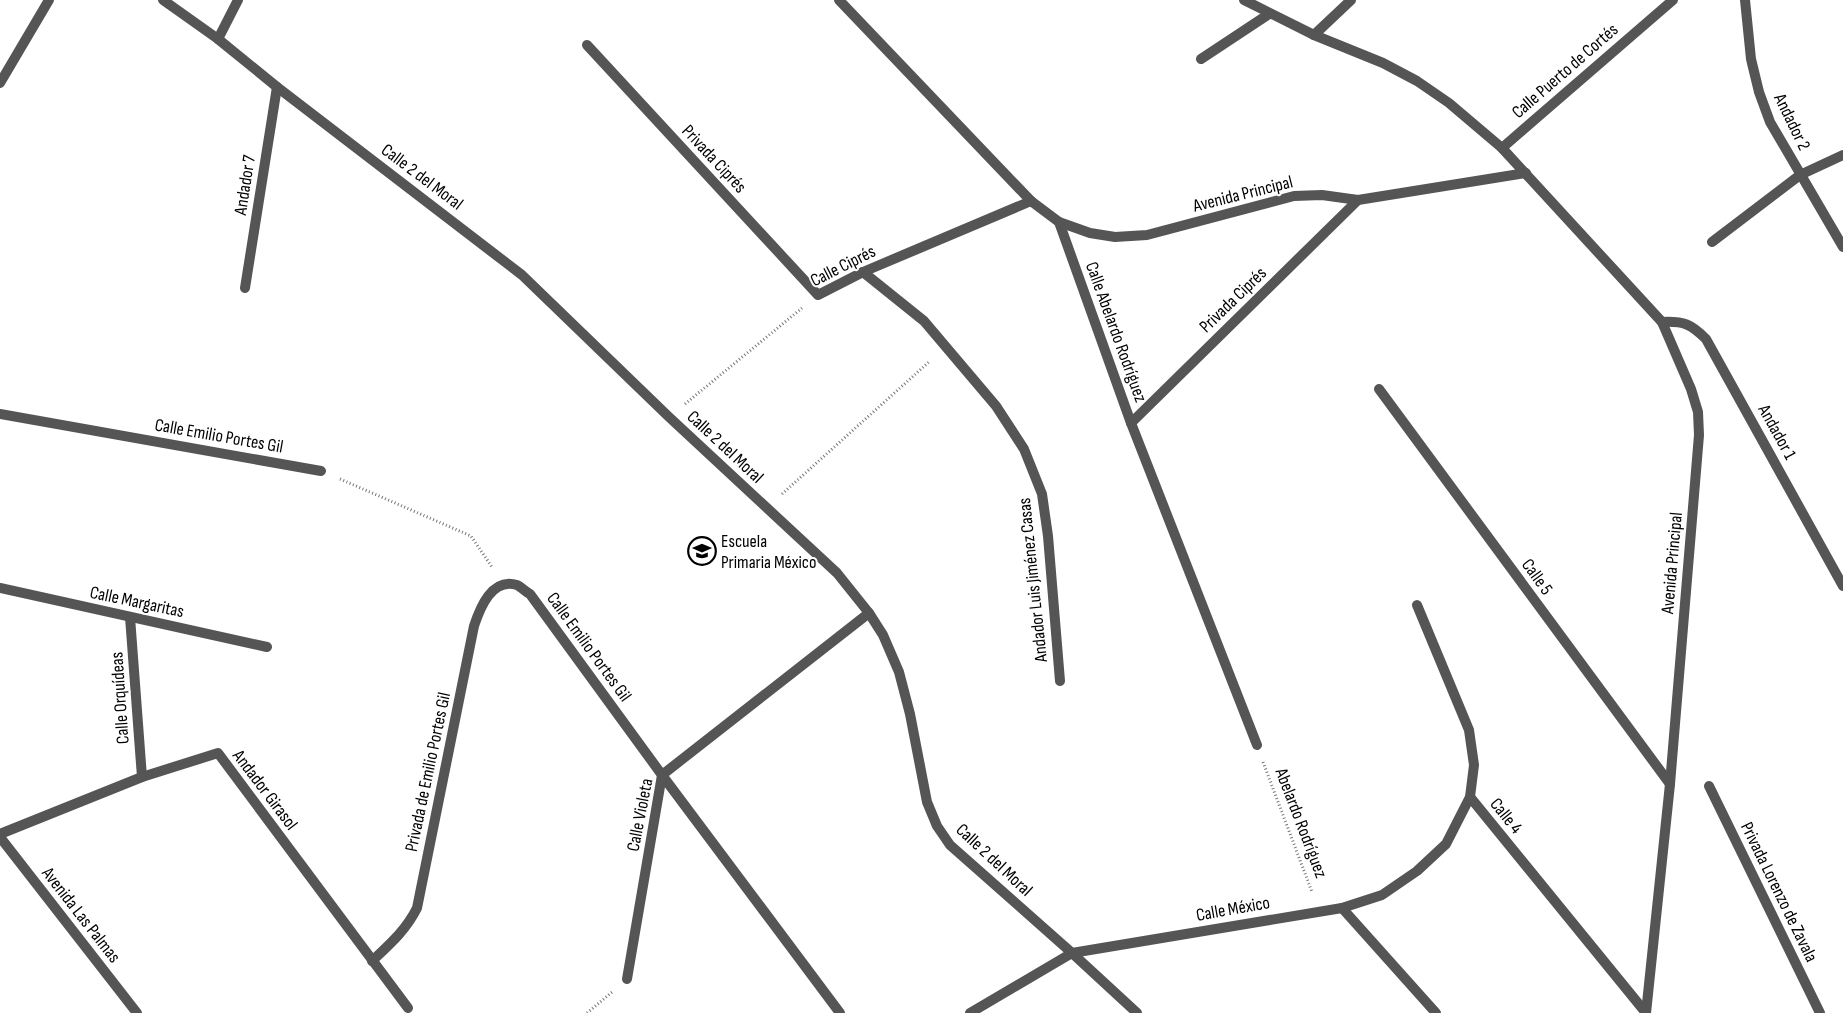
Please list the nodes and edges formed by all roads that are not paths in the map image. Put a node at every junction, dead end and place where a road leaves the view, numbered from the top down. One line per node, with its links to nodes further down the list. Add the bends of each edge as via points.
1 (49, 0): 14 (street)
2 (163, 0): 11 (street, Calle 2 del Moral)
3 (238, 0): 11 (street)
4 (839, 0): 21 (street)
5 (1244, 0): 9 (street, Avenida Principal)
6 (1351, 0): 10 (street)
7 (1673, 0): 16 (street, Calle Puerto de Cortés)
8 (1745, 0): 19 (street, Andador 2, via 1751,59 1759,92 1770,122)
9 (1269, 14): 10 (street, Avenida Principal); 13 (street)
10 (1314, 35): 16 (street, Avenida Principal, via 1383,63 1417,81 1449,103)
11 (218, 39): 15 (street, Calle 2 del Moral)
12 (587, 45): 27 (street, Privada Ciprés)
13 (1201, 59)
14 (0, 83)
15 (277, 87): 26 (street, Andador 7); 37 (street, Calle 2 del Moral, via 522,275 837,573)
16 (1502, 148): 18 (street, Avenida Principal)
17 (1843, 155): 19 (street)
18 (1526, 173): 20 (street, Avenida Principal); 28 (street, Avenida Principal)
19 (1800, 175): 23 (street); 24 (street, Andador 2)
20 (1358, 200): 22 (street, Avenida Principal, via 1322,195 1294,196 1147,235 1115,237 1090,234); 31 (street, Privada Ciprés)
21 (1031, 201): 22 (street); 25 (street, Calle Ciprés)
22 (1059, 222): 31 (street, Calle Abelardo Rodríguez)
23 (1712, 242)
24 (1843, 247)
25 (863, 272): 27 (street, Calle Ciprés); 40 (street, Andador Luis Jiménez Casas, via 924,321 996,406 1024,449 1042,494)
26 (245, 288)
27 (818, 295)
28 (1662, 322): 34 (street, Andador 1, via 1680,321 1694,327 1706,339); 44 (street, Avenida Principal, via 1691,389 1700,435)
29 (1379, 389): 44 (street, Calle 5)
30 (0, 414): 32 (street, Calle Emilio Portes Gil)
31 (1131, 423): 41 (street, Calle Abelardo Rodríguez)
32 (321, 471)
33 (504, 584): 42 (street, Calle Emilio Portes Gil, via 516,585 530,594); 50 (street, Privada de Emilio Portes Gil, via 490,593 474,626 417,908 402,933)
34 (1843, 586)
35 (0, 588): 38 (street, Calle Margaritas)
36 (1417, 604): 46 (street, Calle 4, via 1469,730 1474,765)
37 (869, 613): 42 (street, Calle Violeta); 49 (street, Calle 2 del Moral, via 883,635 899,672 927,802 937,826 950,846)
38 (130, 617): 39 (street, Calle Margaritas); 43 (street, Calle Orquídeas)
39 (267, 648)
40 (1060, 681)
41 (1257, 746)
42 (662, 775): 51 (street, Calle Violeta); 54 (street, Calle Emilio Portes Gil)
43 (142, 777): 47 (street, Andador Girasol); 50 (street, Andador Girasol, via 218,753)
44 (1670, 784): 58 (street, Avenida Principal)
45 (1710, 786): 59 (street, Privada Lorenzo de Zavala)
46 (1470, 797): 48 (street, Calle México, via 1446,844 1417,871 1382,895); 58 (street, Calle 4)
47 (0, 836): 53 (street, Avenida Las Palmas)
48 (1342, 908): 49 (street, Calle México); 57 (street)
49 (1072, 953): 55 (street, Calle México); 56 (street, Calle 2 del Moral)
50 (372, 961): 52 (street)
51 (628, 979)
52 (408, 1008)
53 (137, 1013)
54 (840, 1013)
55 (970, 1013)
56 (1137, 1013)
57 (1436, 1013)
58 (1646, 1013)
59 (1820, 1013)

